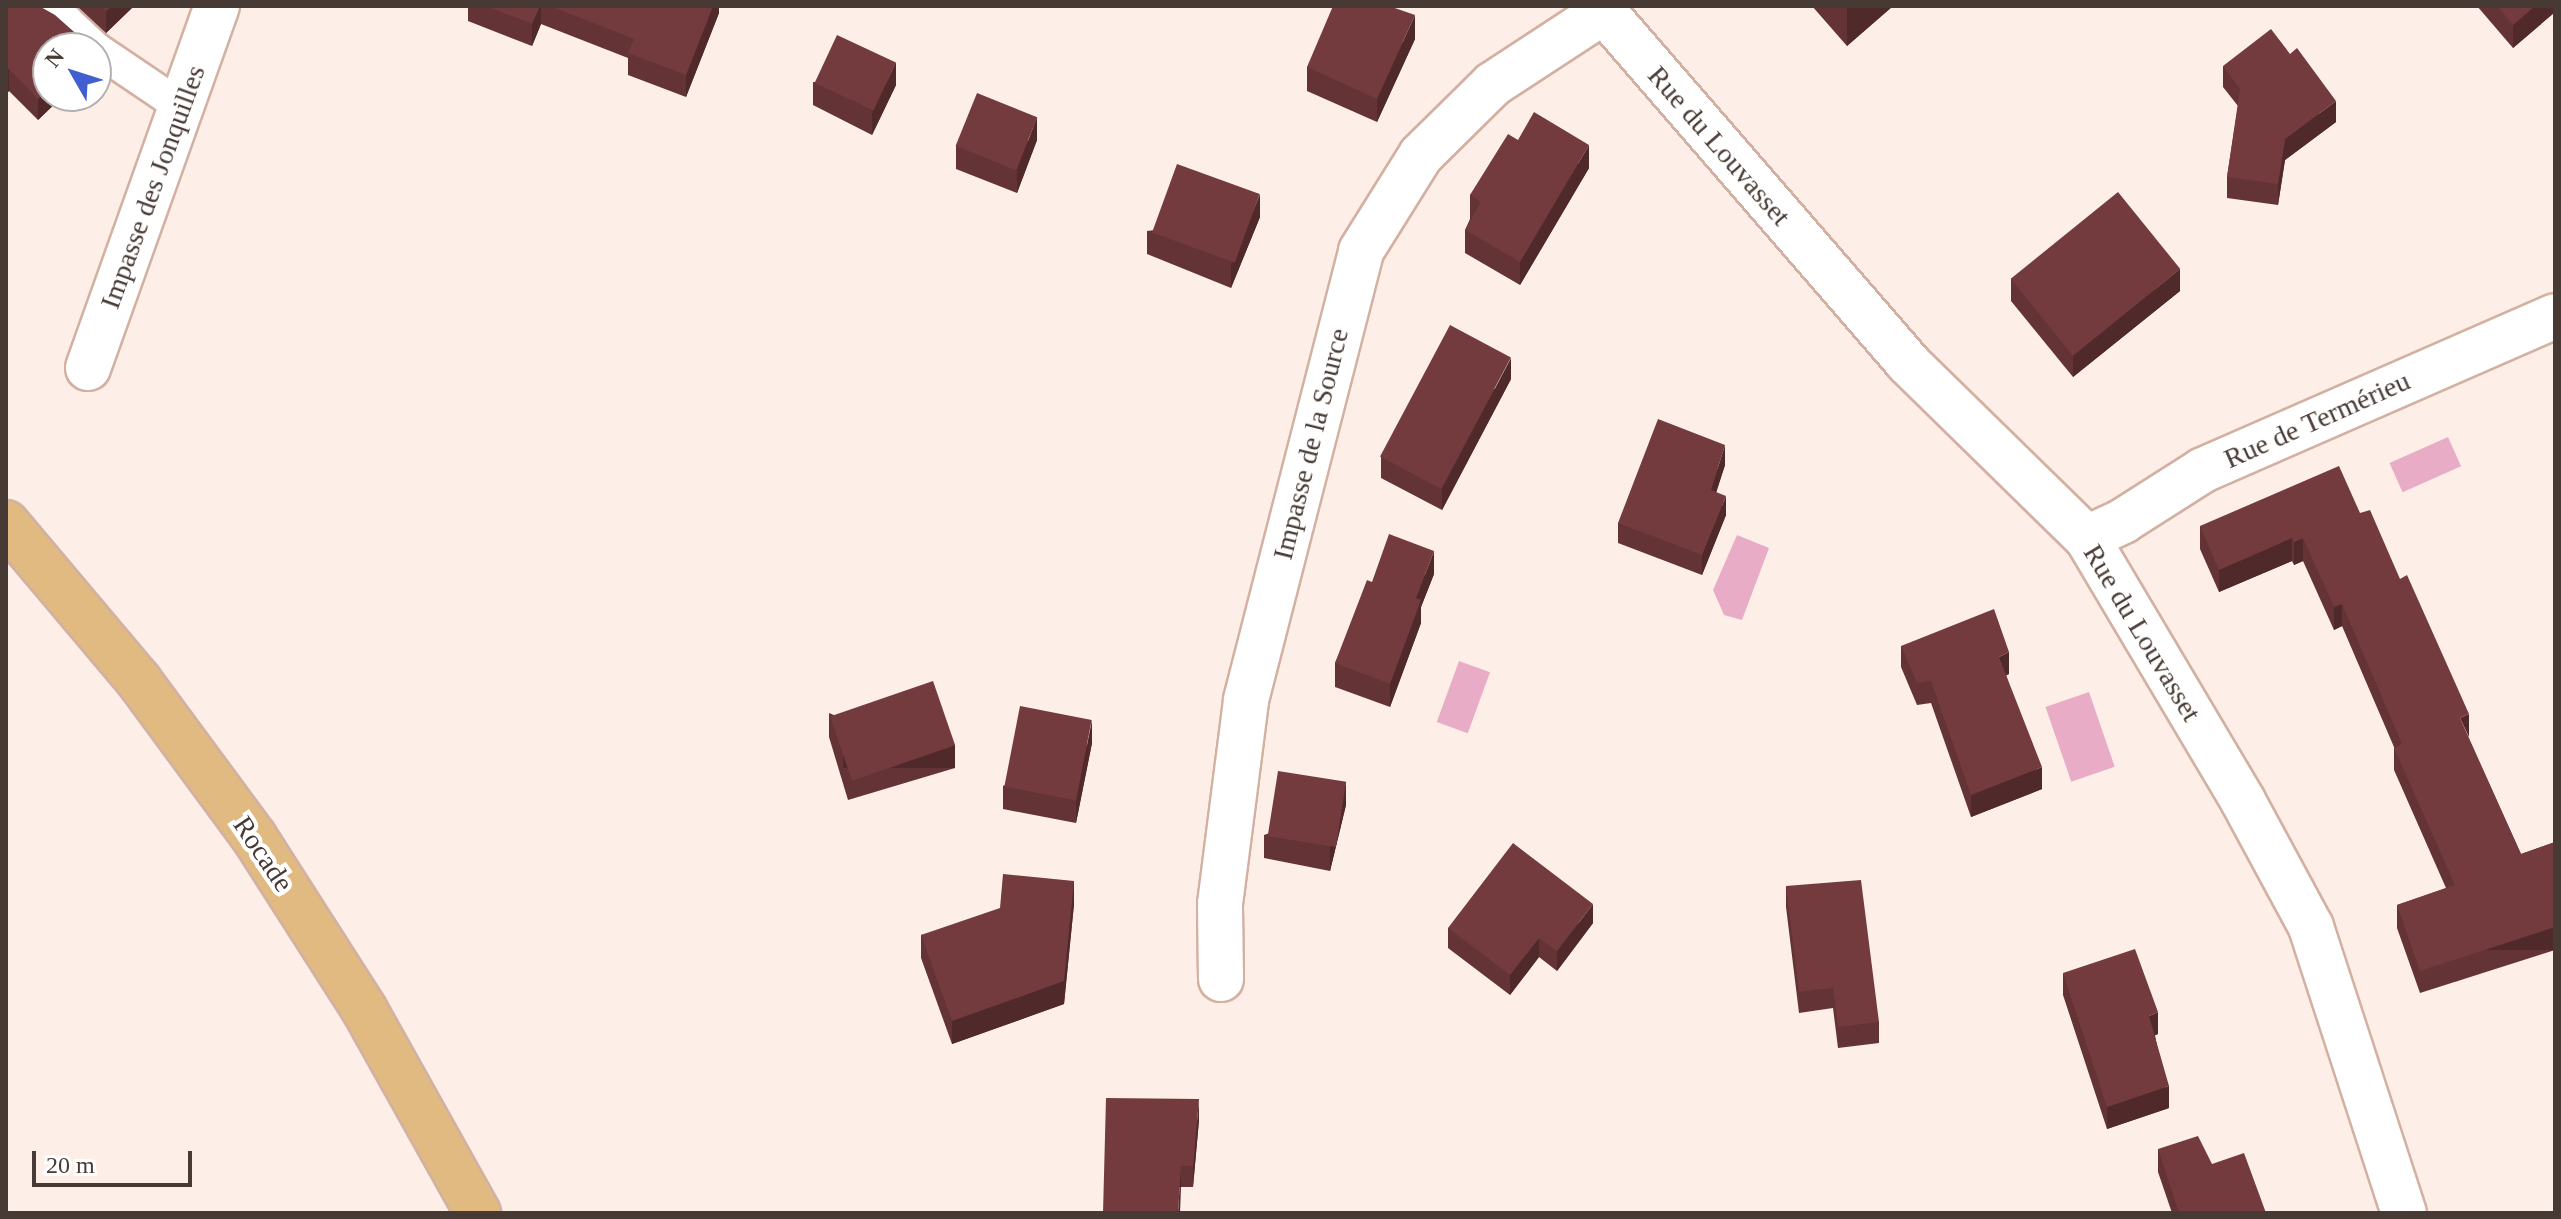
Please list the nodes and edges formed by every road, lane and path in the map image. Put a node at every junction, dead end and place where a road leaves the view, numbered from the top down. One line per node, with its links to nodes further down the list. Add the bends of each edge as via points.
1 (37, 6): 4 (lane)
2 (217, 6): 6 (street, Impasse des Jonquilles)
3 (1601, 9): 10 (street, Rue du Louvasset, via 1908,363); 11 (street, Impasse de la Source, via 1493,84 1421,155 1361,251 1246,700 1220,904)
4 (78, 32)
5 (112, 59): 6 (lane)
6 (182, 107): 8 (street, Impasse des Jonquilles)
7 (2555, 316): 10 (street, Rue de Termérieu, via 2203,470)
8 (88, 368)
9 (6, 523): 12 (main road, Rocade, via 139,681 254,837 364,1009)
10 (2087, 538): 13 (street, Rue du Louvasset, via 2311,927)
11 (1221, 979)
12 (478, 1213)
13 (2404, 1213)

